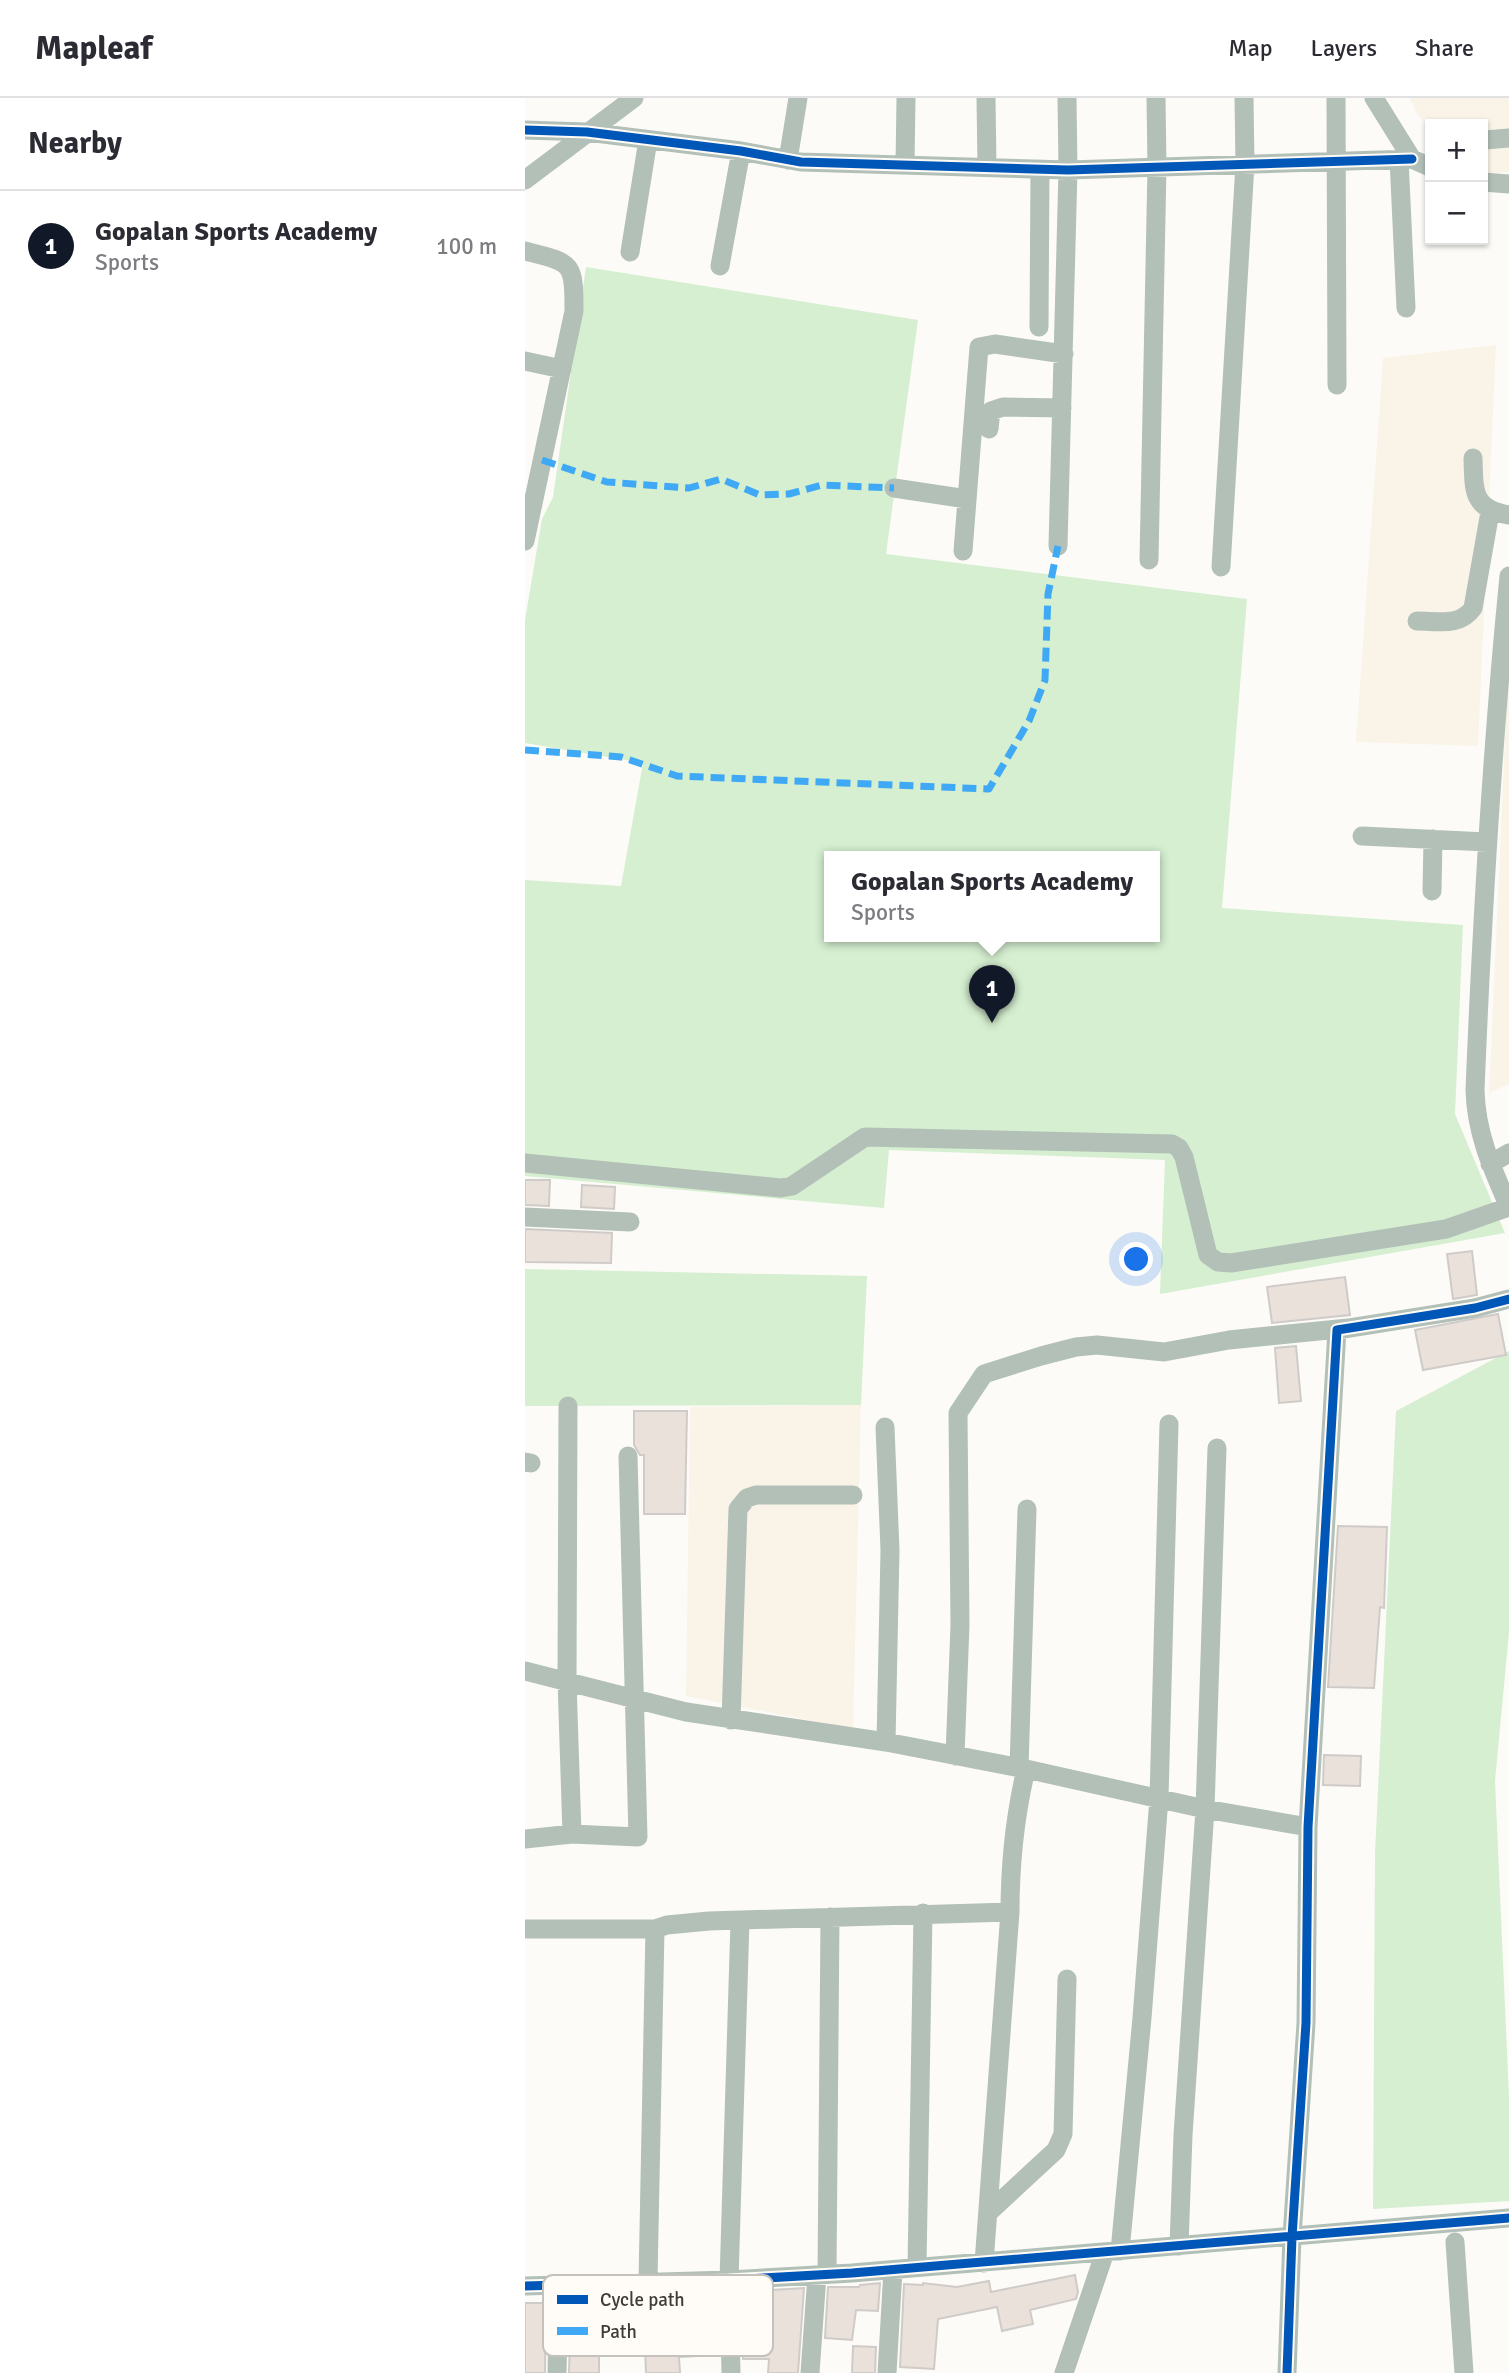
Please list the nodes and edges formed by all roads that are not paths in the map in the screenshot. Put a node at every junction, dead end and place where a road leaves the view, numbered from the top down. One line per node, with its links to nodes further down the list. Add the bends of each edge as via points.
1 (634, 98): 11 (street)
2 (798, 98): 17 (street)
3 (906, 98): 20 (street)
4 (986, 98): 22 (street)
5 (1067, 98): 25 (street)
6 (1156, 98): 23 (street)
7 (1244, 98): 19 (street)
8 (1336, 98): 18 (street)
9 (1374, 98): 16 (street)
10 (525, 130): 11 (street)
11 (587, 132): 13 (street); 26 (street)
12 (1509, 138): 14 (street)
13 (648, 140): 15 (street); 30 (street)
14 (1488, 140)
15 (741, 151): 17 (street); 31 (street)
16 (1405, 159): 18 (street); 21 (street); 32 (street)
17 (788, 160): 20 (street)
18 (1337, 161): 19 (street); 37 (street)
19 (1245, 164): 23 (street); 48 (street)
20 (905, 165): 22 (street)
21 (1425, 165)
22 (987, 167): 24 (street)
23 (1157, 167): 25 (street); 47 (street)
24 (1040, 169): 25 (street); 33 (street)
25 (1068, 170): 34 (street)
26 (525, 180)
27 (1488, 182): 28 (street)
28 (1509, 184)
29 (525, 251): 36 (street, via 570,267 574,311)
30 (630, 253)
31 (720, 266)
32 (1406, 308)
33 (1039, 327)
34 (1064, 354): 38 (street); 42 (street, via 979,346)
35 (525, 361): 36 (street)
36 (562, 369): 44 (street)
37 (1337, 385)
38 (1062, 408): 39 (street, via 1003,407 991,411); 45 (street)
39 (989, 429)
40 (1473, 458): 43 (street, via 1473,484 1480,502)
41 (894, 488): 42 (street)
42 (967, 499): 46 (street)
43 (1499, 514): 50 (street, via 1468,615 1458,621)
44 (525, 541)
45 (1058, 546)
46 (963, 551)
47 (1149, 560)
48 (1220, 567)
49 (1509, 576): 51 (street)
50 (1417, 621)
51 (1505, 663): 52 (street)
52 (1502, 738): 55 (street)
53 (1362, 836): 54 (street)
54 (1433, 839): 55 (street); 56 (street)
55 (1487, 842): 59 (street, via 1475,1090 1476,1116)
56 (1432, 891)
57 (1509, 1153): 59 (street)
58 (525, 1164): 60 (street, via 781,1188 792,1186 865,1137 1172,1144 1184,1157 1208,1255 1231,1263 1446,1230)
59 (1490, 1164): 60 (street)
60 (1509, 1207)
61 (525, 1217): 62 (street)
62 (630, 1222)
63 (1509, 1298): 64 (street, via 1475,1308)
64 (1349, 1328): 77 (street, via 1229,1340 1164,1352 1097,1345 1051,1353 984,1374 958,1413 961,1625); 81 (street, via 1337,1330)
65 (568, 1406): 73 (street)
66 (1169, 1424): 79 (street)
67 (885, 1427): 76 (street, via 890,1550)
68 (1217, 1448): 80 (street)
69 (628, 1456): 74 (street)
70 (853, 1494): 75 (street, via 756,1495 738,1509)
71 (1027, 1509): 78 (street)
72 (525, 1671): 73 (street)
73 (567, 1681): 74 (street); 82 (street)
74 (634, 1700): 75 (street); 82 (street, via 638,1837)
75 (731, 1720): 76 (street)
76 (885, 1742): 77 (street)
77 (955, 1756): 78 (street)
78 (1022, 1768): 79 (street); 84 (street, via 1010,1868)
79 (1159, 1798): 80 (street); 96 (street, via 1142,2018)
80 (1205, 1808): 81 (street); 95 (street)
81 (1308, 1827): 93 (street, via 1306,2023)
82 (572, 1834): 83 (street)
83 (525, 1839)
84 (1010, 1912): 85 (street); 91 (street)
85 (923, 1913): 86 (street); 98 (street)
86 (830, 1917): 87 (street); 100 (street)
87 (740, 1921): 89 (street, via 667,1924); 102 (street)
88 (525, 1929): 89 (street)
89 (655, 1929): 101 (street)
90 (1066, 1979): 91 (street, via 1063,2134 1056,2150)
91 (988, 2213): 97 (street)
92 (1509, 2218): 93 (street)
93 (1292, 2236): 95 (street); 109 (street)
94 (1455, 2242): 110 (street)
95 (1179, 2246): 96 (street)
96 (1112, 2252): 97 (street); 108 (street)
97 (984, 2263): 98 (street)
98 (917, 2267): 99 (street)
99 (893, 2270): 100 (street); 107 (street)
100 (822, 2274): 103 (street); 106 (street)
101 (648, 2275)
102 (729, 2275)
103 (773, 2277)
104 (543, 2285): 105 (street)
105 (525, 2286)
106 (810, 2373)
107 (887, 2373)
108 (1064, 2373)
109 (1287, 2373)
110 (1464, 2373)

